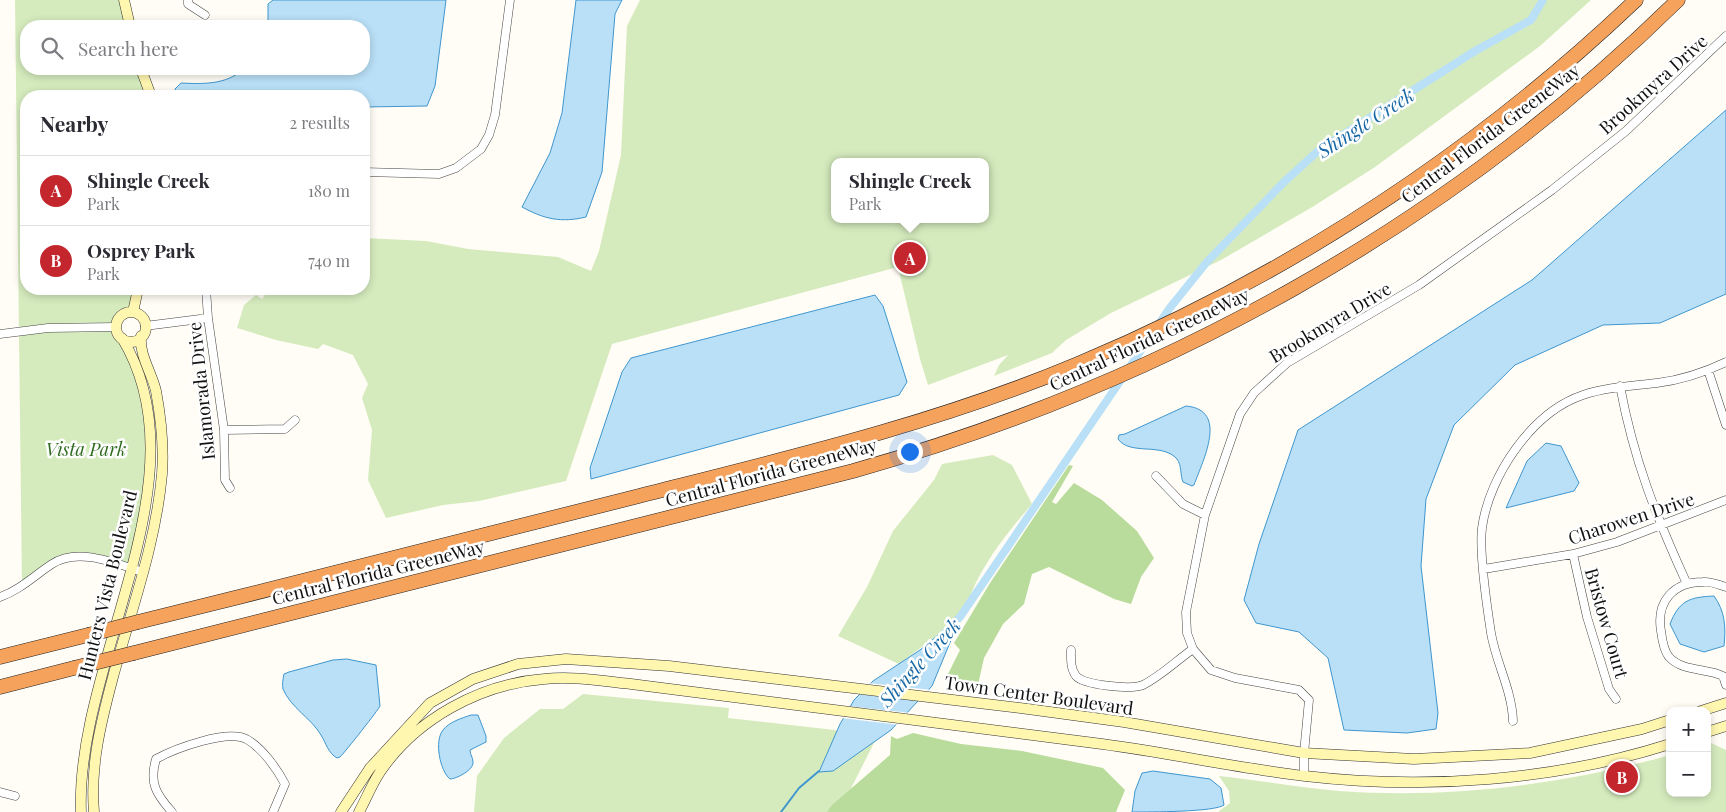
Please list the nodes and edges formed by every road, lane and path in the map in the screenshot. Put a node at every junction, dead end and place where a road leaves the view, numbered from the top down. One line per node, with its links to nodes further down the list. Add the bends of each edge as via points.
1 (124, 0): 7 (street)
2 (188, 0): 6 (street, via 188,4)
3 (510, 0): 11 (street, via 495,115 481,149 456,168 439,174)
4 (1636, 0): 41 (highway, Central Florida GreeneWay, bridge, via 1529,95 1413,181 1309,248 1185,316 1060,371 920,422 809,453)
5 (1678, 0): 43 (highway, Central Florida GreeneWay, bridge, via 1553,112 1357,253 1289,293 1150,364 1041,410 892,460)
6 (205, 15)
7 (129, 20)
8 (1726, 36): 30 (street, Brookmyra Drive, via 1626,131 1552,190 1419,285 1286,363 1270,377 1240,414)
9 (143, 75): 10 (street)
10 (149, 90)
11 (370, 172)
12 (137, 295): 14 (street)
13 (206, 295): 15 (street, Islamorada Drive)
14 (133, 312): 16 (street, via 142,317); 17 (street, via 119,318)
15 (208, 318): 16 (street); 26 (street, Islamorada Drive)
16 (145, 326): 19 (street)
17 (116, 328): 18 (street, via 48,328); 20 (street)
18 (0, 334)
19 (142, 336): 20 (street, via 132,341); 35 (street, Hunters Vista Boulevard, via 142,347 155,390 162,447 159,501)
20 (122, 338): 33 (street, Hunters Vista Boulevard, via 143,389 151,446 147,499)
21 (1726, 362): 22 (street)
22 (1708, 370): 23 (street, via 1660,383); 25 (street)
23 (1620, 386): 31 (street, via 1640,473); 34 (street, via 1582,396 1543,418 1518,444 1496,482 1482,528)
24 (295, 420): 26 (street, via 285,428)
25 (1726, 425)
26 (224, 430): 28 (street, Islamorada Drive, via 224,480)
27 (1156, 476): 30 (street, via 1183,504)
28 (230, 488)
29 (1726, 500): 31 (street, Charowen Drive)
30 (1205, 515): 39 (street, Brookmyra Drive, via 1186,612 1187,633)
31 (1661, 527): 32 (street, Charowen Drive); 36 (street)
32 (1572, 554): 34 (street, Charowen Drive); 44 (street, Bristow Court, via 1609,689)
33 (131, 568): 35 (street); 38 (street, via 83,556 65,558); 56 (street, Hunters Vista Boulevard, via 88,726 80,774)
34 (1484, 569): 47 (street, via 1491,634 1512,702)
35 (142, 572): 57 (street, Hunters Vista Boulevard, via 99,729 94,770)
36 (1687, 584): 37 (street, via 1705,581); 42 (street, via 1667,595 1658,617 1662,639 1669,657 1687,668 1723,676)
37 (1726, 587)
38 (0, 597)
39 (1193, 649): 40 (street, via 1140,686 1122,687 1085,681 1076,676 1071,668); 52 (street, Brookmyra Drive, via 1212,670 1235,678 1299,690 1309,700)
40 (1071, 650)
41 (0, 657)
42 (1726, 685)
43 (0, 686)
44 (1616, 699)
45 (1726, 703): 46 (street)
46 (1711, 708)
47 (1512, 721)
48 (1666, 721): 52 (street, Town Center Boulevard, via 1530,753 1414,759)
49 (1726, 726): 50 (street)
50 (1711, 731)
51 (1666, 745): 53 (street, via 1572,768 1486,779 1401,783)
52 (1304, 753): 53 (street, Brookmyra Drive); 60 (street, Town Center Boulevard, via 1124,722 955,700 669,666 566,659 518,664 473,679 430,703 370,768)
53 (1304, 776): 61 (street, via 1151,750 924,721 576,679 543,679 498,687 469,698 434,718 404,744 380,772)
54 (0, 792): 55 (street)
55 (14, 796)
56 (81, 812)
57 (94, 812)
58 (172, 812): 59 (street, via 158,797 151,775 156,759 171,750 232,735 248,740 276,768 285,784)
59 (273, 812)
60 (341, 812)
61 (359, 812)

